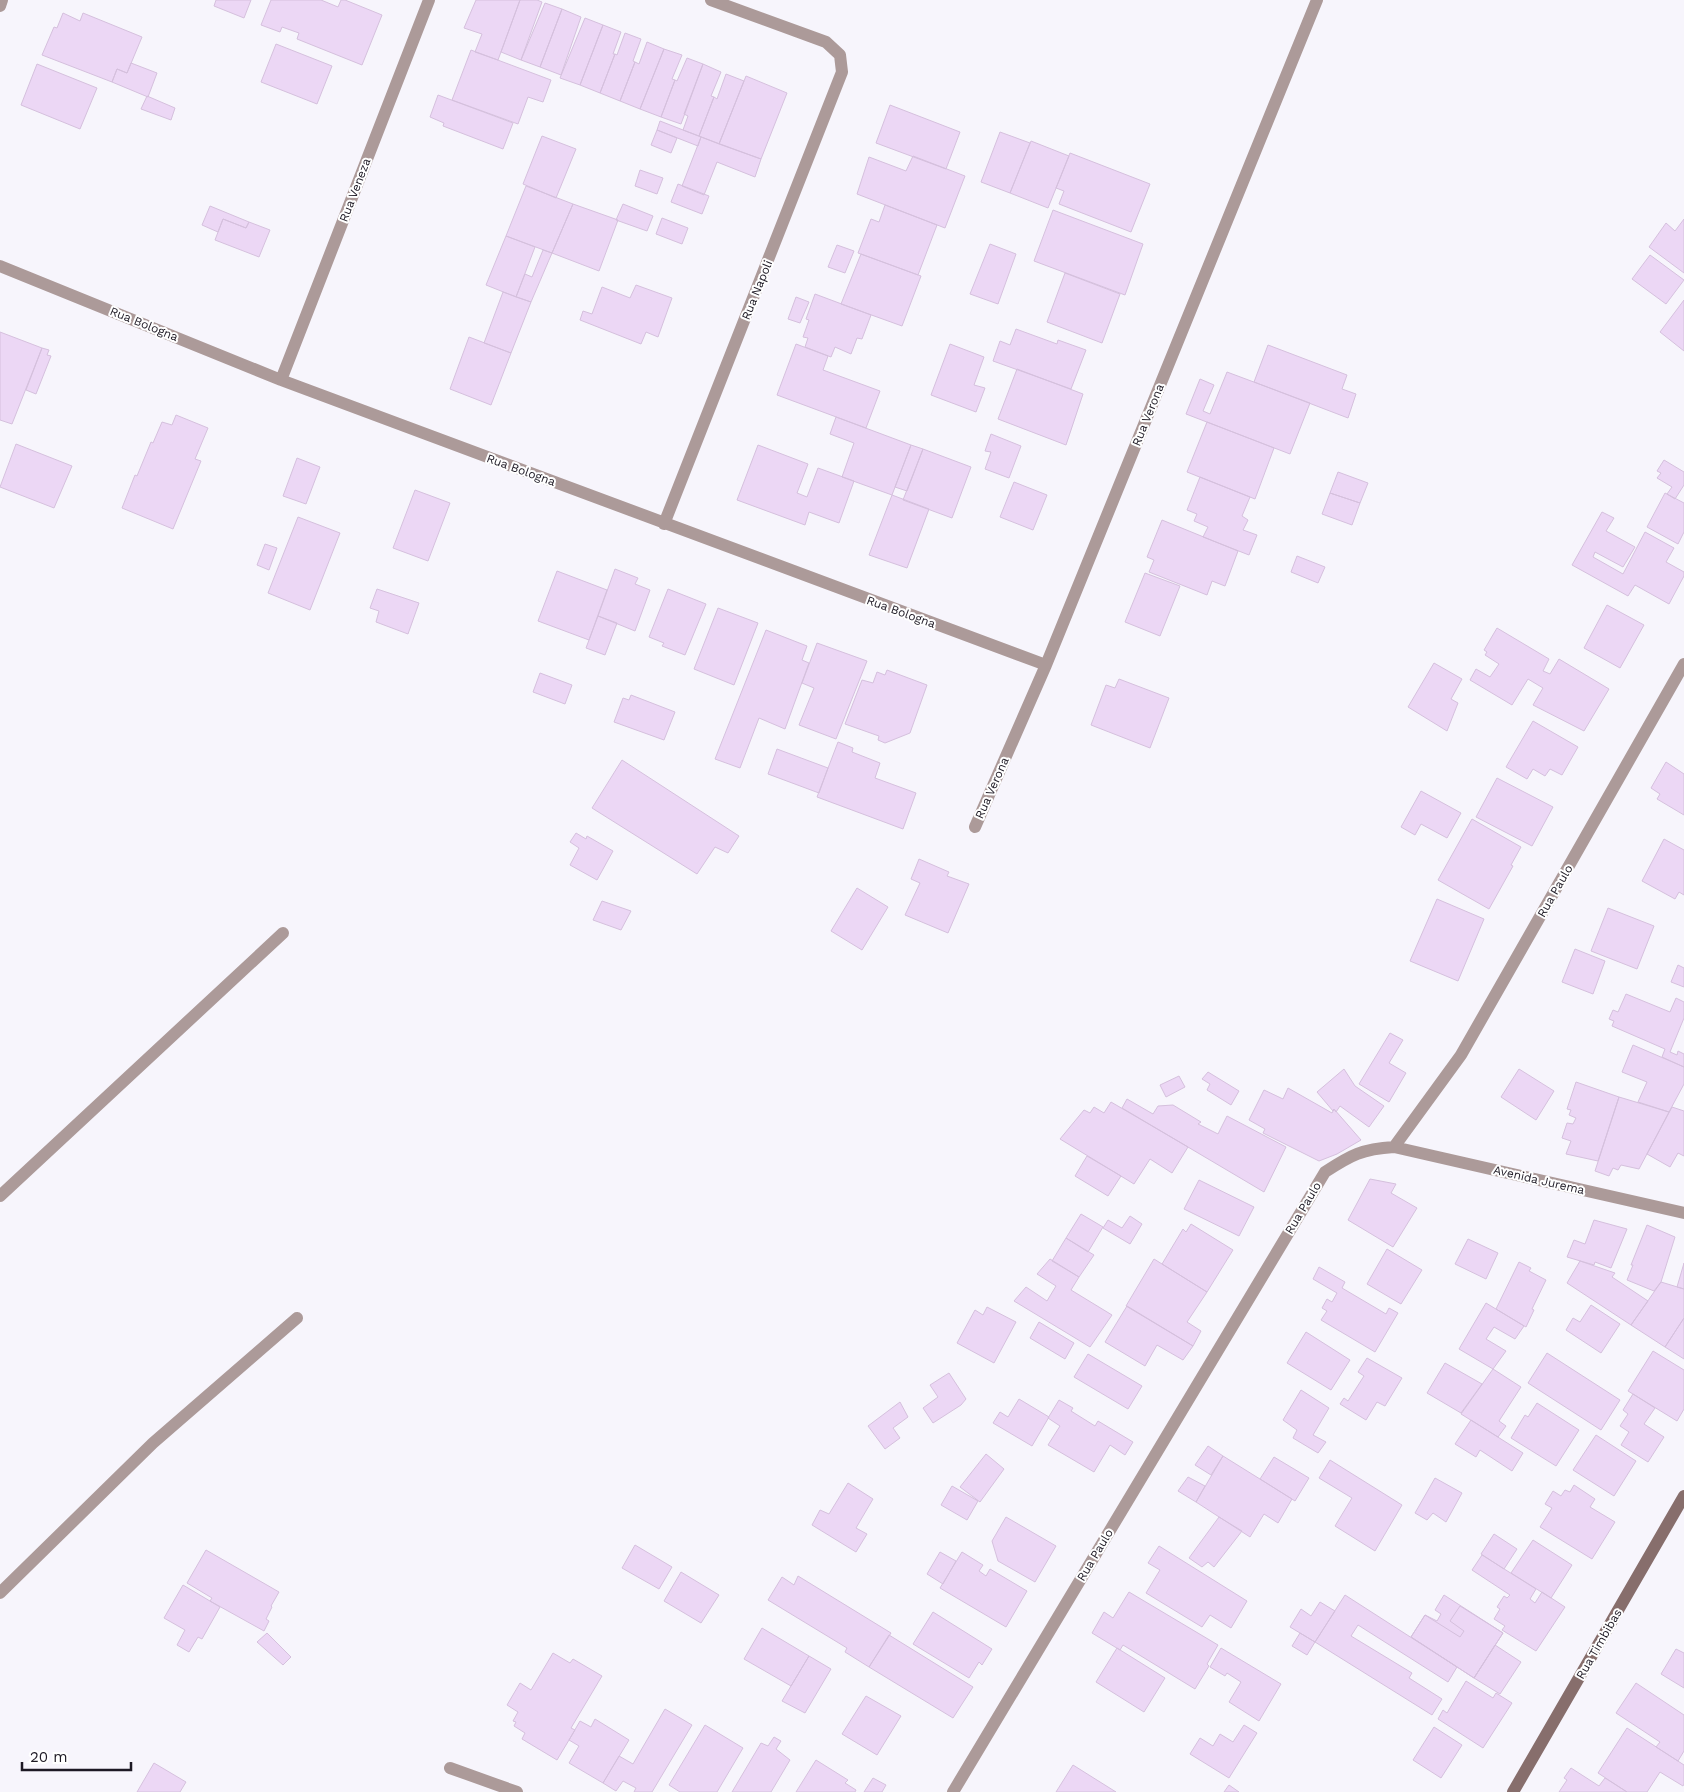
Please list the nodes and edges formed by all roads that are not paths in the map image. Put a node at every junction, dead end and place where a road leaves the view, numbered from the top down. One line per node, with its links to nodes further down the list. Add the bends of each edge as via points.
1 (2, 0): 5 (street)
2 (429, 0): 7 (street, Rua Veneza)
3 (711, 0): 8 (street, Rua Napoli, via 826,42 840,55 842,72)
4 (1317, 0): 10 (street, Rua Verona)
5 (0, 6)
6 (0, 266): 7 (street, Rua Bologna)
7 (281, 380): 8 (street, Rua Bologna)
8 (664, 524): 10 (street, Rua Bologna)
9 (1684, 664): 13 (street, Rua Paulo, via 1461,1055)
10 (1046, 666): 11 (street, Rua Verona)
11 (975, 827)
12 (283, 933): 14 (street)
13 (1394, 1147): 15 (street, Avenida Jurema); 21 (street, Rua Paulo, via 1375,1148 1352,1155 1325,1172)
14 (0, 1196)
15 (1684, 1213)
16 (297, 1318): 18 (street, via 154,1443)
17 (1684, 1496): 22 (main road, Rua Timbibas)
18 (0, 1593)
19 (450, 1768): 20 (street)
20 (518, 1792)
21 (953, 1792)
22 (1513, 1792)

